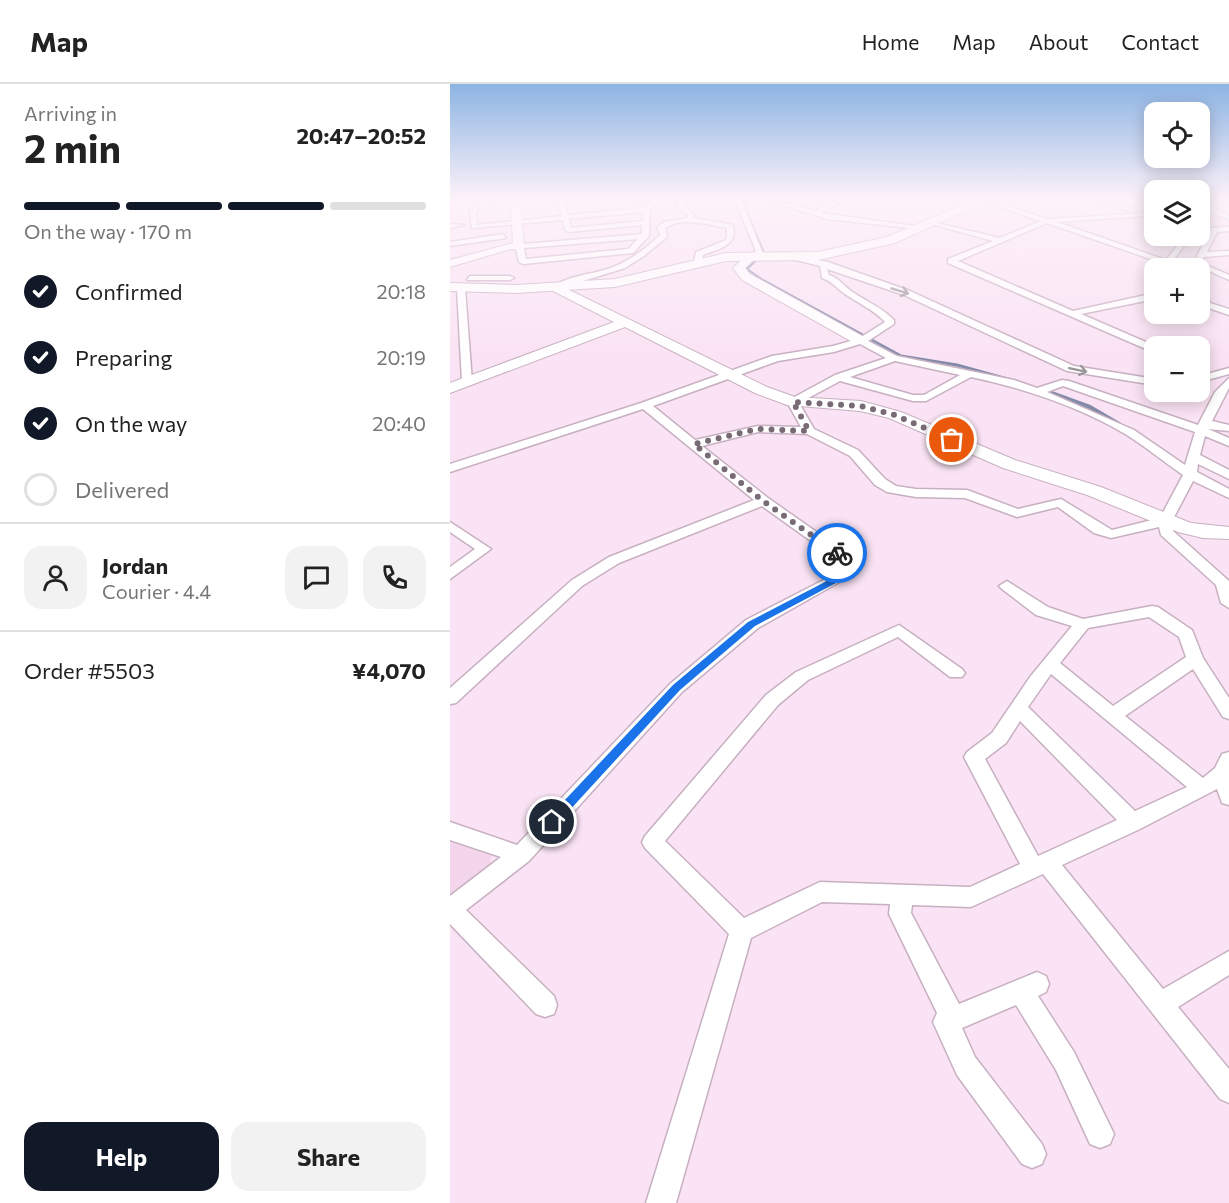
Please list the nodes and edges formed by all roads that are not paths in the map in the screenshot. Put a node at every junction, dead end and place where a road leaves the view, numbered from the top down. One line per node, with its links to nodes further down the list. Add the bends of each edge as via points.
1 (496, 252): 17 (street)
2 (519, 252): 3 (street, via 523,262)
3 (618, 252)
4 (648, 252): 24 (street, via 616,269)
5 (704, 252): 16 (street, via 699,254)
6 (760, 252): 13 (street)
7 (827, 252): 14 (main road)
8 (973, 252): 28 (street, via 951,261)
9 (1139, 252): 15 (street)
10 (1204, 252): 12 (street)
11 (1229, 253): 12 (street)
12 (1203, 255): 20 (street, via 1197,264)
13 (752, 256): 14 (main road); 16 (main road); 32 (street, via 740,268 746,277)
14 (795, 257): 18 (street)
15 (1156, 258)
16 (698, 262): 24 (main road, via 615,284)
17 (450, 264)
18 (825, 264): 32 (street, via 825,276 876,307 891,322); 41 (street, one-way to 41, via 907,293 1071,369)
19 (1229, 270): 20 (street)
20 (1215, 271): 22 (street)
21 (510, 278): 23 (street)
22 (1229, 278)
23 (462, 283): 24 (main road); 30 (street)
24 (557, 288): 29 (street)
25 (1144, 298): 28 (street)
26 (1210, 305): 27 (street)
27 (1229, 312)
28 (1071, 314): 33 (street)
29 (624, 322): 37 (street); 38 (street)
30 (462, 323): 31 (street); 37 (street)
31 (450, 325)
32 (861, 341): 34 (street); 38 (street, via 776,358)
33 (1144, 345)
34 (894, 358): 36 (street); 40 (street)
35 (1229, 371): 39 (street)
36 (971, 373): 40 (street, via 926,398 913,398); 44 (street)
37 (464, 374): 43 (street)
38 (730, 374): 45 (street); 46 (street)
39 (1210, 376)
40 (839, 377): 45 (street)
41 (1144, 380)
42 (1229, 381): 47 (street)
43 (450, 388)
44 (1038, 392): 47 (street, via 1069,384); 54 (street, via 1130,432)
45 (793, 402): 49 (street); 58 (street, via 861,406 895,415 1009,464 1095,491)
46 (645, 405): 51 (street); 53 (street)
47 (1203, 426): 48 (street); 50 (street); 52 (street)
48 (1229, 428)
49 (809, 431): 51 (street, via 758,429); 58 (street, via 854,453 880,482 892,489 967,494 1017,513 1061,503 1111,534)
50 (1229, 442)
51 (694, 444): 57 (street)
52 (1193, 456): 54 (street); 55 (street)
53 (450, 468)
54 (1190, 474): 56 (street); 58 (street)
55 (1229, 475)
56 (1229, 494)
57 (763, 501): 68 (street, via 614,560 578,583); 77 (street, via 850,562 850,573 752,624 676,688)
58 (1165, 521): 60 (street, via 1203,532); 63 (street, via 1166,532 1223,583)
59 (450, 526): 61 (street, via 484,549)
60 (1229, 533)
61 (450, 574)
62 (1007, 586): 64 (street, via 1042,611)
63 (1229, 603)
64 (1083, 624): 65 (street, via 1152,611 1186,634); 66 (street)
65 (1195, 659): 70 (street); 71 (street)
66 (1052, 665): 69 (street); 71 (street)
67 (957, 673): 81 (street, via 898,630 802,676 772,700 652,843)
68 (450, 698)
69 (1018, 708): 75 (street); 78 (street, via 999,738 974,757)
70 (1229, 712)
71 (1113, 715): 73 (street)
72 (1226, 766): 73 (street); 74 (street)
73 (1203, 789): 75 (street)
74 (1229, 797)
75 (1133, 823): 78 (street)
76 (450, 831): 77 (street)
77 (521, 855): 80 (street)
78 (1039, 864): 79 (street, via 970,897); 83 (street)
79 (902, 895): 81 (street, via 820,892); 85 (street, via 900,914)
80 (450, 909): 84 (street)
81 (741, 931): 89 (street)
82 (1229, 962): 83 (street)
83 (1161, 1004): 86 (street)
84 (545, 1005)
85 (953, 1019): 87 (street, via 1029,987); 88 (street, via 946,1022 966,1066)
86 (1229, 1089)
87 (1100, 1134)
88 (1032, 1154)
89 (661, 1203)

